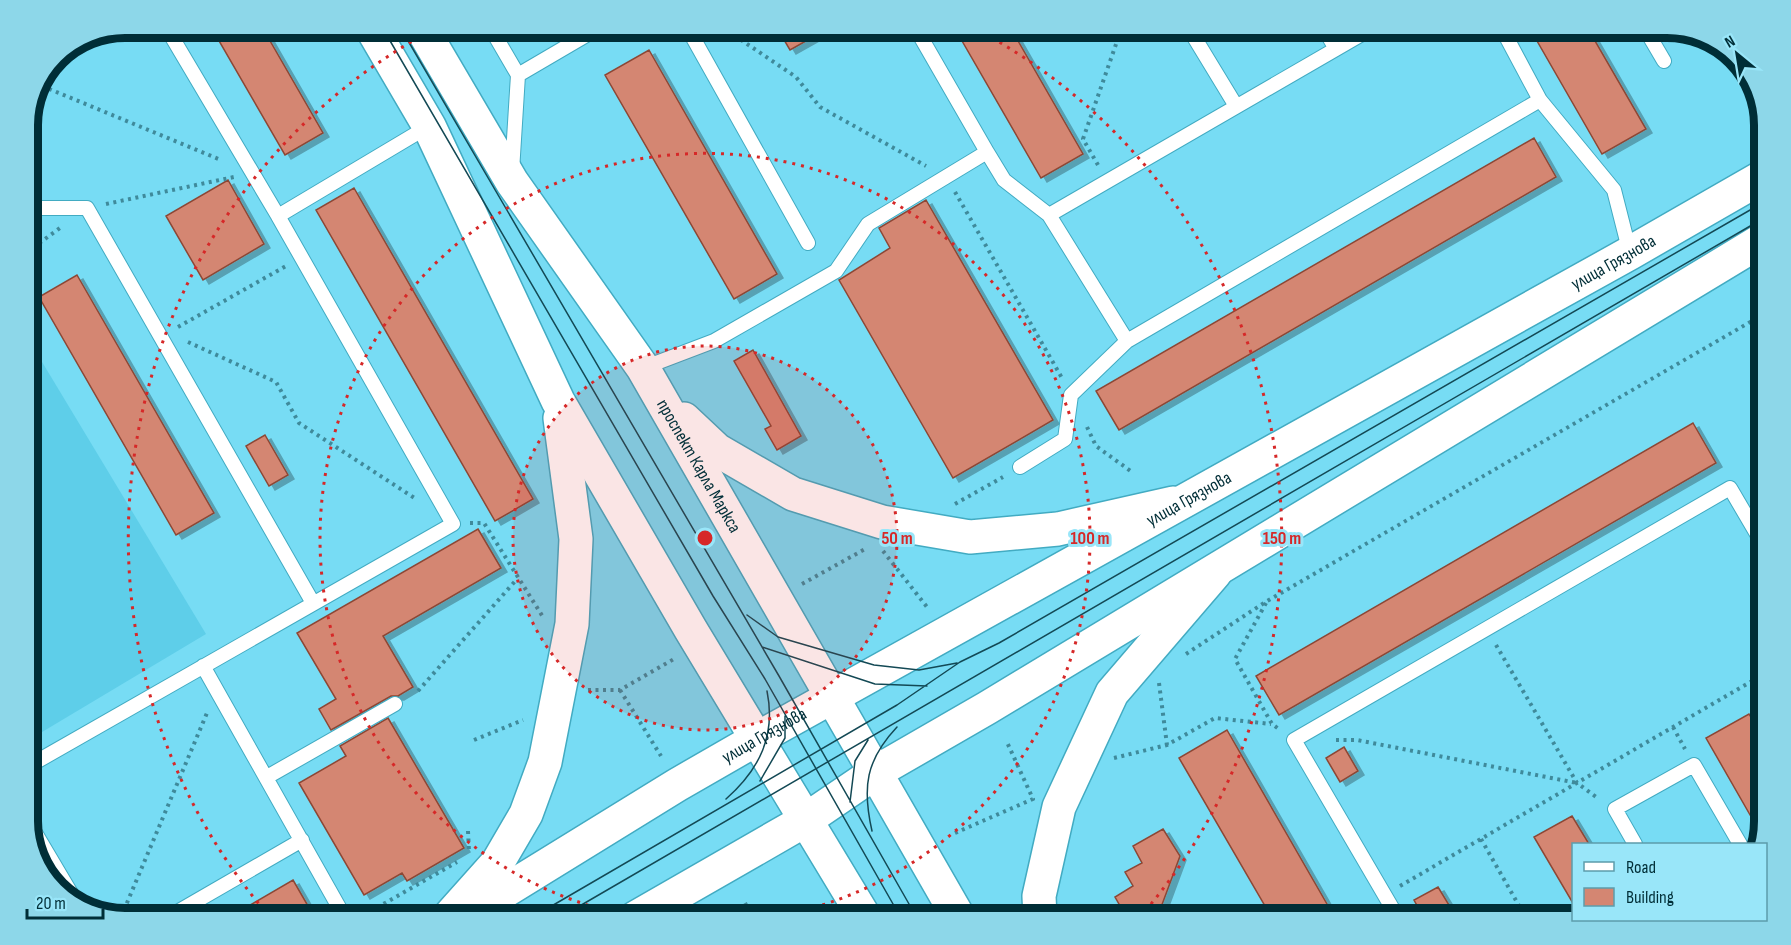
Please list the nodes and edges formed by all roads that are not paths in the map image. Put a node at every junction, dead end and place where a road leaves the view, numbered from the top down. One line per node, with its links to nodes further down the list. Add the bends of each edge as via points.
1 (172, 38): 23 (lane)
2 (377, 38): 18 (main road)
3 (427, 38): 20 (main road, проспект Карла Маркса)
4 (496, 38): 15 (lane)
5 (581, 38): 15 (lane)
6 (693, 38): 25 (lane)
7 (921, 38): 19 (lane)
8 (1195, 38): 17 (lane)
9 (1330, 38): 13 (lane)
10 (1355, 38): 13 (lane)
11 (1507, 38): 16 (lane)
12 (1650, 38): 14 (lane)
13 (1336, 49): 17 (lane)
14 (1664, 61)
15 (518, 75): 20 (lane)
16 (1540, 100): 27 (lane, via 1614,190); 28 (lane)
17 (1236, 106): 24 (lane)
18 (429, 126): 23 (lane); 30 (main road)
19 (987, 152): 24 (lane, via 1004,180); 29 (lane, via 868,224 836,271)
20 (512, 182): 29 (main road, проспект Карла Маркса)
21 (1753, 182): 27 (main road, улица Грязнова)
22 (38, 208): 35 (lane, via 87,208)
23 (278, 216): 35 (lane, via 453,524)
24 (1049, 216): 28 (lane)
25 (808, 243)
26 (1753, 246): 34 (main road)
27 (1630, 253): 32 (main road, улица Грязнова)
28 (1127, 340): 31 (lane, via 1071,395 1065,439)
29 (650, 380): 32 (main road, via 717,450 793,494 882,522 970,537 1058,529); 37 (main road, проспект Карла Маркса)
30 (558, 401): 39 (main road); 51 (main road, via 576,538 572,624 545,762 526,813 498,862)
31 (1020, 467)
32 (1186, 499): 37 (main road, улица Грязнова)
33 (1754, 528): 57 (lane, via 1730,488 1294,740)
34 (1222, 566): 41 (main road); 56 (main road, via 1112,693 1059,807)
35 (313, 603): 36 (lane)
36 (203, 666): 40 (lane); 42 (lane)
37 (832, 698): 39 (main road, улица Грязнова); 41 (main road, проспект Карла Маркса)
38 (395, 704): 42 (lane)
39 (757, 740): 43 (main road); 52 (main road, улица Грязнова)
40 (38, 761)
41 (876, 772): 43 (main road); 55 (main road, проспект Карла Маркса)
42 (267, 777): 44 (lane)
43 (804, 821): 53 (main road); 54 (main road)
44 (302, 840): 49 (lane); 50 (lane)
45 (40, 841): 48 (lane)
46 (1634, 843): 47 (lane, via 1615,809 1695,765)
47 (1739, 843)
48 (66, 885)
49 (184, 908)
50 (339, 908)
51 (457, 908)
52 (477, 908)
53 (652, 908)
54 (859, 908)
55 (953, 908)
56 (1040, 908)
57 (1392, 908)

